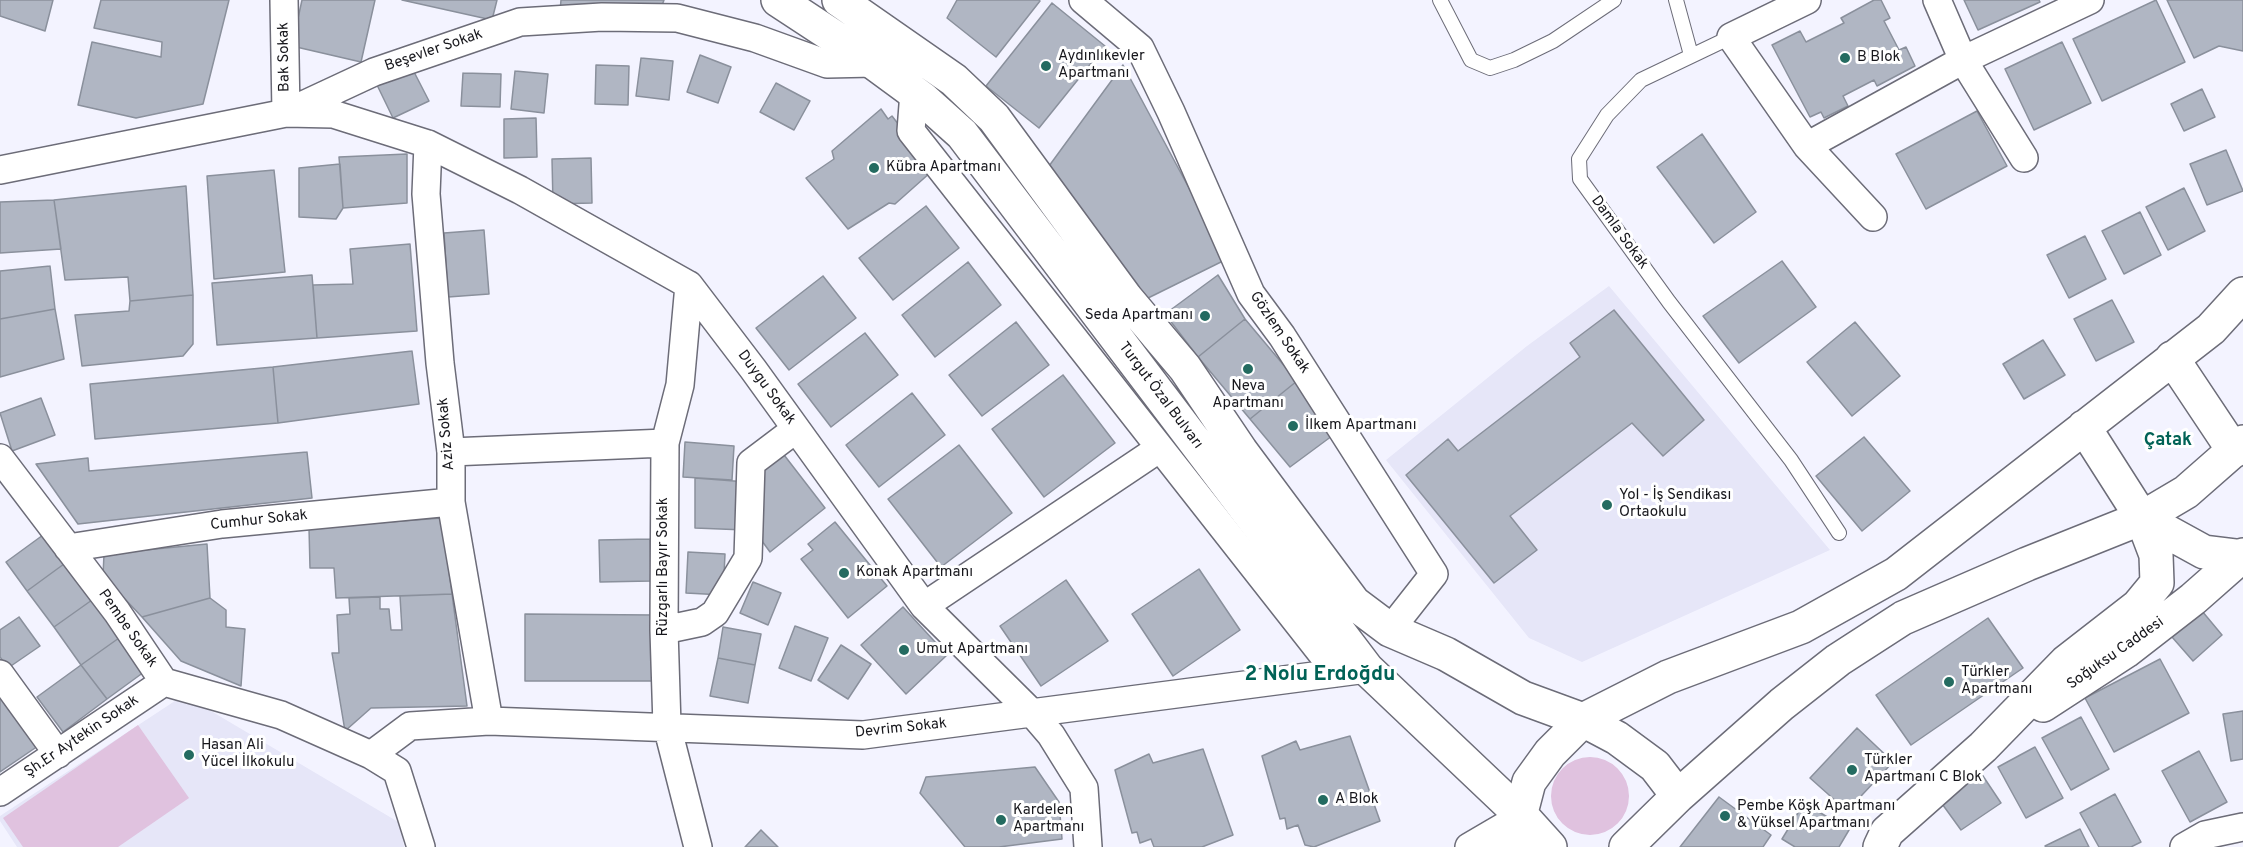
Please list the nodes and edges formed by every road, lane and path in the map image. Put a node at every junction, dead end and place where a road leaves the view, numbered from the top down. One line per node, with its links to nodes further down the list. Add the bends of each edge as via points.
1 (284, 0): 16 (street, Bak Sokak)
2 (778, 0): 14 (street, Turgut Özal Bulvarı)
3 (839, 0): 39 (street, via 954,80 994,118 1126,298 1185,368 1354,603)
4 (1083, 0): 39 (street, Gözlem Sokak, via 1140,48 1251,294 1434,574)
5 (1440, 0): 6 (lane, via 1471,60 1490,68 1553,42)
6 (1614, 0)
7 (1676, 0): 12 (lane)
8 (1807, 0): 11 (street, Damla Sokak)
9 (1937, 0): 13 (street)
10 (2090, 0): 13 (street)
11 (1731, 37): 12 (lane, Damla Sokak); 18 (street)
12 (1691, 55): 34 (lane, Damla Sokak, via 1641,80 1607,115 1579,159 1580,179 1791,460)
13 (1963, 60): 18 (street); 19 (street)
14 (874, 63): 15 (street, Turgut Özal Bulvarı); 16 (street, Beşevler Sokak, via 827,64 755,38 677,18 520,22 374,72)
15 (914, 92): 28 (street, via 911,131); 40 (street, Turgut Özal Bulvarı, via 962,134)
16 (286, 114): 17 (street, Duygu Sokak, via 333,114); 20 (street, Beşevler Sokak)
17 (429, 144): 22 (street, Duygu Sokak); 29 (street, Aziz Sokak, via 426,195)
18 (1807, 146): 21 (street)
19 (2024, 158)
20 (0, 170)
21 (1873, 217)
22 (689, 285): 26 (street, Duygu Sokak); 27 (street, Rüzgarlı Bayır Sokak, via 680,385)
23 (2243, 294): 24 (street, via 2211,330)
24 (2172, 358): 25 (street); 30 (street)
25 (2084, 427): 33 (street, Soğuksu Caddesi); 44 (street, via 1896,574 1801,627 1668,677)
26 (796, 429): 37 (street, Duygu Sokak); 38 (street, via 751,463 748,558 715,613 702,622)
27 (665, 443): 29 (street); 38 (street, Rüzgarlı Bayır Sokak)
28 (1160, 448): 37 (street); 40 (street)
29 (451, 452): 32 (street, Aziz Sokak)
30 (2241, 455): 33 (street)
31 (0, 458): 35 (street, Pembe Sokak)
32 (451, 502): 35 (street, Cumhur Sokak, via 222,524); 45 (street, Aziz Sokak)
33 (2142, 518): 36 (street, via 2204,552); 47 (street, Soğuksu Caddesi, via 2156,555 2157,583 2138,606 2066,662); 51 (street, via 1903,618 1838,660 1791,697)
34 (1839, 533)
35 (68, 548): 42 (street, Pembe Sokak)
36 (2243, 557): 47 (street, Soğuksu Caddesi, via 2126,651)
37 (924, 606): 43 (street, Duygu Sokak)
38 (664, 630): 46 (street, Rüzgarlı Bayır Sokak)
39 (1390, 630): 44 (street, via 1446,654 1523,698)
40 (1352, 671): 43 (street, Devrim Sokak); 52 (street, Turgut Özal Bulvarı)
41 (0, 674): 48 (street)
42 (164, 682): 48 (street, Şh.Er Aytekin Sokak); 49 (street, Pembe Sokak, via 280,715)
43 (1033, 714): 46 (street, Devrim Sokak, via 863,735); 56 (street, Duygu Sokak, via 1084,788)
44 (1583, 720): 51 (street, via 1617,738 1655,766); 52 (street, via 1550,753 1529,782)
45 (489, 721): 46 (street, Devrim Sokak); 49 (street, Devrim Sokak, via 410,726)
46 (667, 726): 55 (street, Rüzgarlı Bayır Sokak)
47 (1983, 747): 61 (street, Soğuksu Caddesi, via 1887,832)
48 (58, 754): 50 (street, Şh.Er Aytekin Sokak)
49 (370, 755): 54 (street, Pembe Sokak, via 397,771)
50 (0, 792)
51 (1678, 796): 60 (street)
52 (1522, 816): 57 (street); 58 (street); 59 (street, Turgut Özal Bulvarı)
53 (2243, 827): 62 (street, via 2205,835)
54 (422, 847)
55 (698, 847)
56 (1088, 847)
57 (1469, 847)
58 (1512, 847)
59 (1550, 847)
60 (1626, 847)
61 (1880, 847)
62 (2184, 847)

